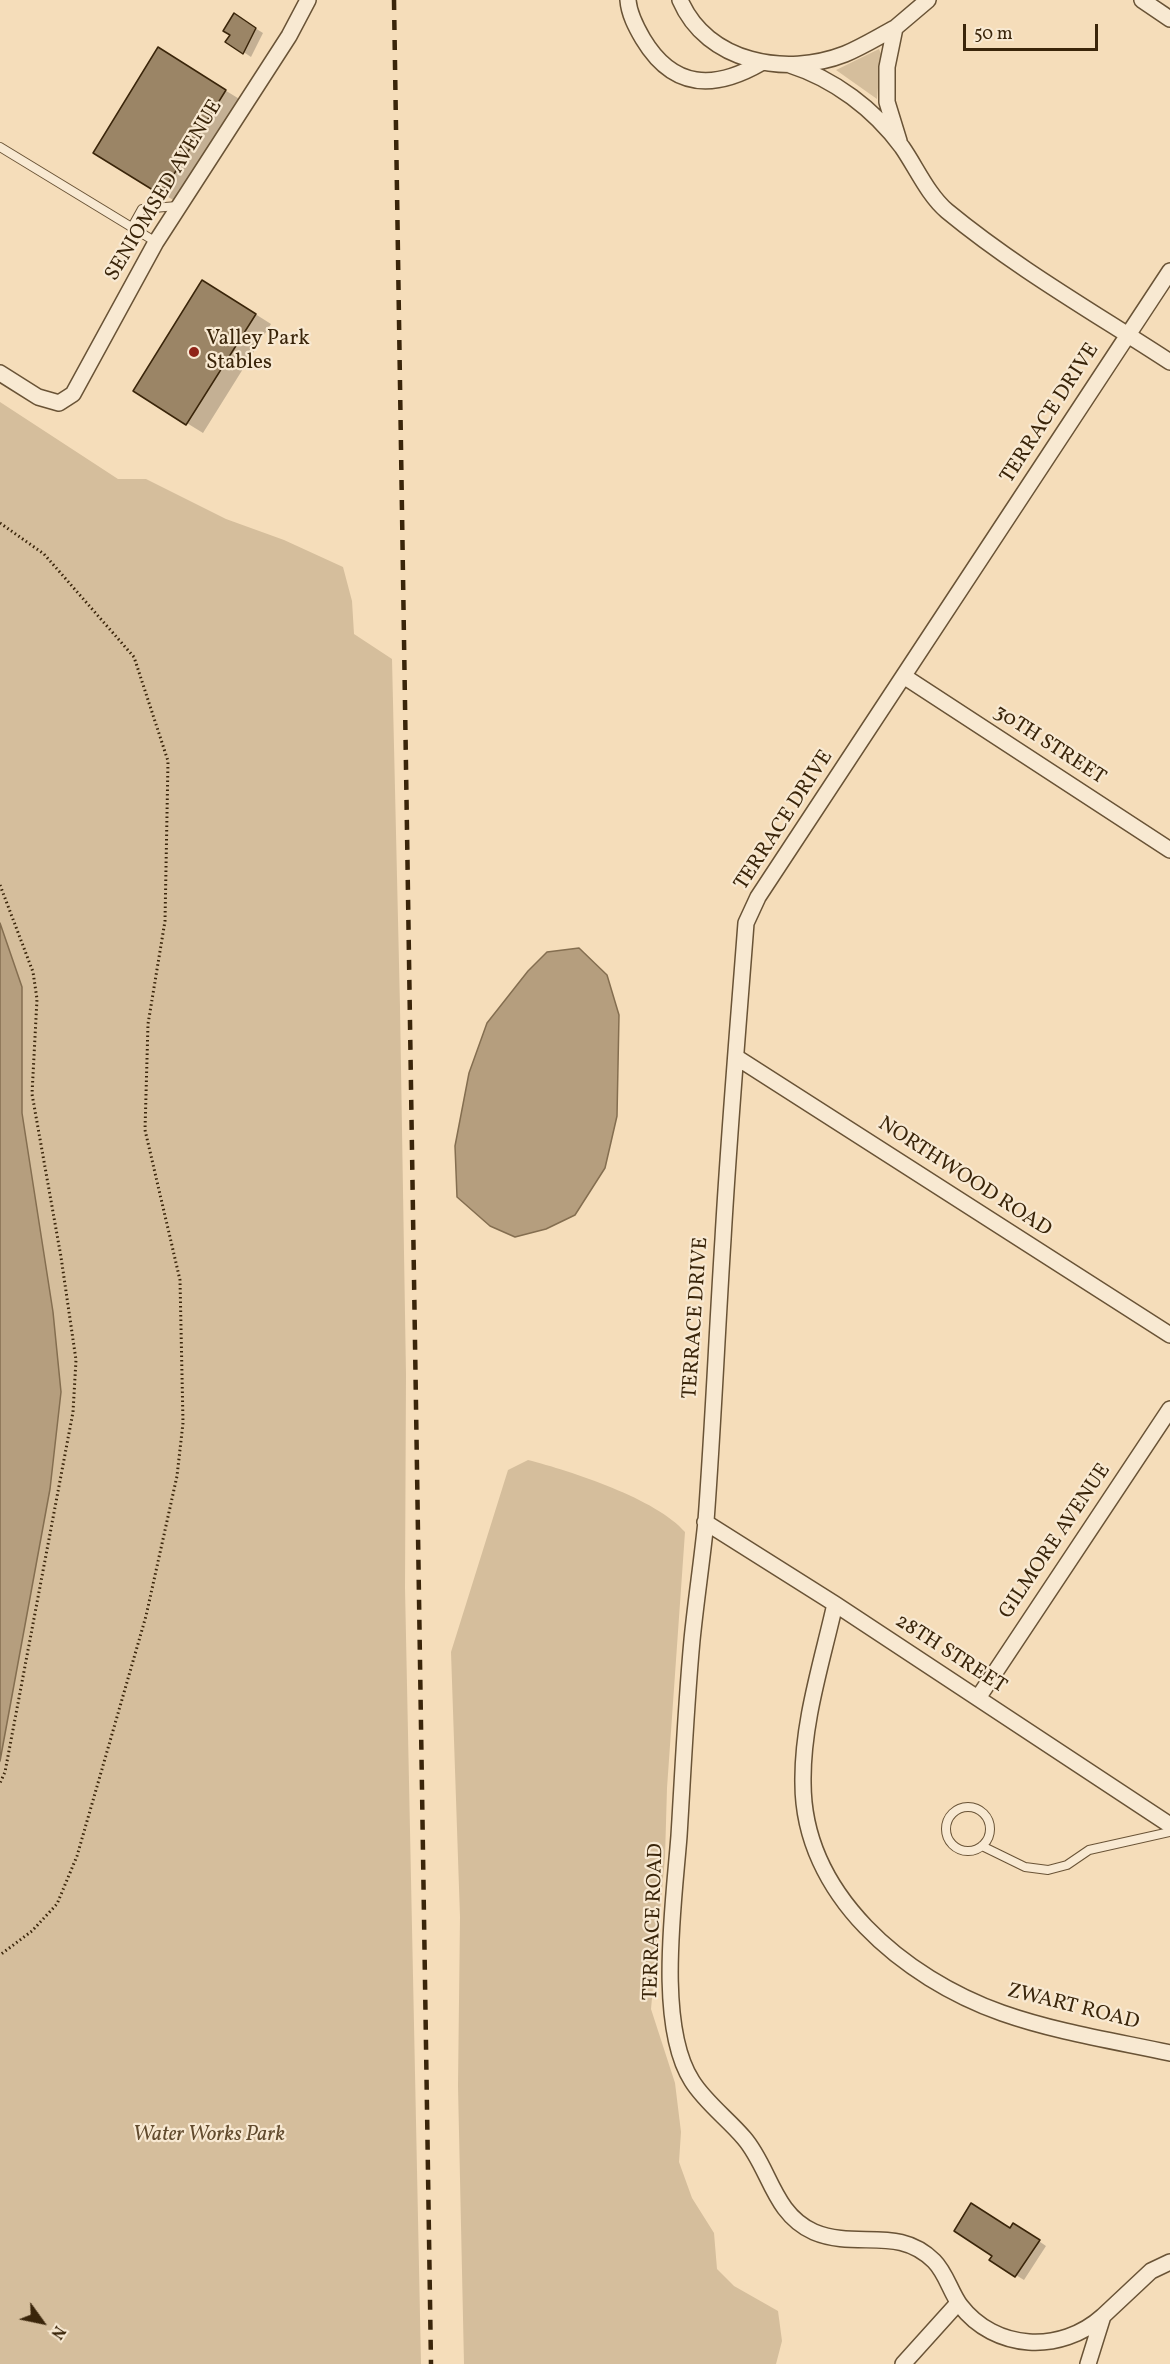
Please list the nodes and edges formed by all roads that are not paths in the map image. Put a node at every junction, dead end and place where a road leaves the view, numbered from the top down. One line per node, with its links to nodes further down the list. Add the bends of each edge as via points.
1 (308, 0): 12 (street, SENIOMSED AVENUE, via 289,36)
2 (628, 0): 8 (street, via 650,51 678,75 707,82 728,79)
3 (680, 0): 8 (street, via 691,19 716,44)
4 (928, 0): 7 (street)
5 (1142, 0): 6 (street)
6 (1170, 19)
7 (895, 28): 9 (street, via 844,54); 10 (street, via 886,67 887,102)
8 (761, 63): 9 (street)
9 (789, 65): 10 (street, via 837,87 874,116)
10 (901, 146): 16 (street, via 944,209 1020,267)
11 (0, 147): 13 (lane)
12 (177, 206): 13 (lane, via 142,209); 14 (street, SENIOMSED AVENUE)
13 (132, 227): 14 (lane)
14 (156, 242): 18 (street, SENIOMSED AVENUE, via 73,394 59,403 38,397)
15 (1170, 271): 16 (street, TERRACE DRIVE)
16 (1128, 335): 17 (street); 19 (street, TERRACE DRIVE)
17 (1170, 362)
18 (0, 373)
19 (905, 677): 20 (street, 30TH STREET); 21 (street, TERRACE DRIVE, via 758,897 746,923)
20 (1170, 850)
21 (736, 1057): 22 (street, NORTHWOOD ROAD); 24 (street, TERRACE DRIVE)
22 (1170, 1335)
23 (1170, 1408): 26 (street, GILMORE AVENUE)
24 (705, 1522): 25 (street, 28TH STREET); 32 (street, TERRACE ROAD, via 692,1643 671,1954 678,2053 692,2083 746,2140 775,2196 792,2218 834,2239 890,2238 916,2246 938,2264)
25 (835, 1604): 26 (street, 28TH STREET); 30 (street, ZWART ROAD, via 806,1737 803,1783 816,1851 837,1893 866,1929 889,1949 961,1995 1041,2025)
26 (978, 1698): 27 (street, 28TH STREET)
27 (1170, 1825)
28 (1170, 1832): 29 (lane, via 1089,1850 1067,1865 1048,1869 1025,1867)
29 (982, 1846): 29 (lane, via 967,1851 953,1845 946,1830 953,1813 971,1808 985,1815 990,1829)
30 (1170, 2053)
31 (1170, 2262): 33 (street, TERRACE ROAD, via 1151,2271)
32 (958, 2303): 33 (street, TERRACE ROAD, via 991,2333 1026,2343 1076,2335); 34 (street)
33 (1103, 2316): 35 (street)
34 (903, 2364)
35 (1088, 2364)

